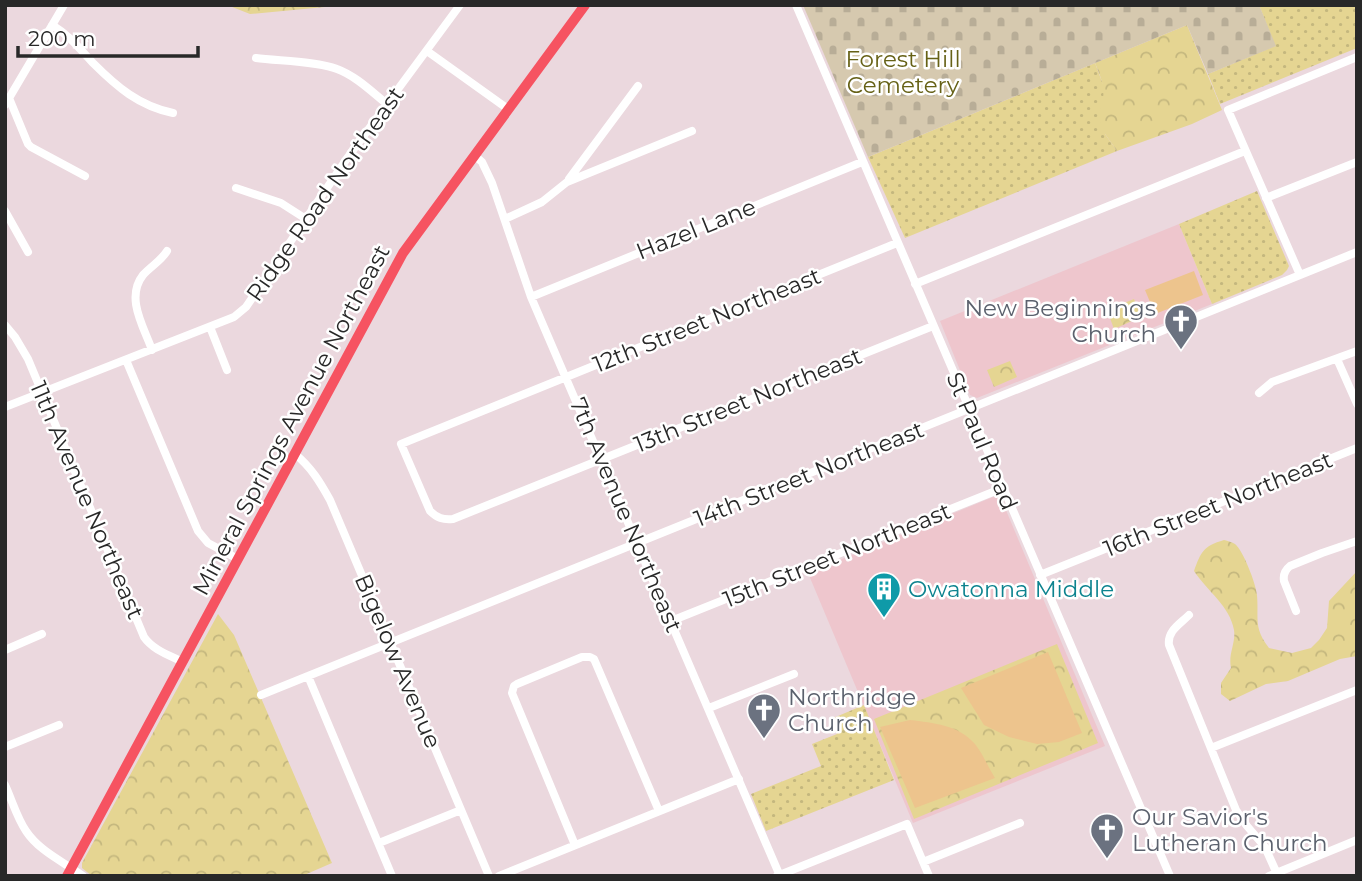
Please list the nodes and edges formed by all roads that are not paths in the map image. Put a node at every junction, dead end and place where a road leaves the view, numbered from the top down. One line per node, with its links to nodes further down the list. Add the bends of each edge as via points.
1 (64, 5): 5 (street)
2 (460, 5): 6 (street, Ridge Road Northeast)
3 (585, 5): 12 (main road, Mineral Springs Avenue Northeast)
4 (796, 5): 17 (street, St Paul Road)
5 (52, 25): 10 (street); 13 (street, via 131,95 145,105)
6 (427, 51): 11 (street, Ridge Road Northeast); 12 (street)
7 (1357, 57): 15 (street, via 1228,110)
8 (256, 58): 11 (street, via 339,70)
9 (638, 86): 20 (street)
10 (7, 101): 19 (street, via 31,147)
11 (387, 104): 24 (street, Ridge Road Northeast)
12 (509, 109): 16 (main road, Mineral Springs Avenue Northeast)
13 (173, 113)
14 (692, 131): 20 (street)
15 (1245, 151): 22 (street); 31 (street)
16 (474, 155): 25 (street, 7th Avenue Northeast, via 482,162); 48 (main road, Mineral Springs Avenue Northeast, via 403,253)
17 (862, 162): 26 (street, St Paul Road); 32 (street, Hazel Lane)
18 (1357, 162): 22 (street)
19 (85, 176)
20 (567, 181): 25 (street, via 542,202)
21 (236, 188): 24 (street, via 281,203)
22 (1266, 198): 30 (street)
23 (5, 211): 29 (street)
24 (306, 219): 35 (street, Ridge Road Northeast, via 246,307)
25 (505, 219): 32 (street, 7th Avenue Northeast)
26 (897, 243): 31 (street, St Paul Road); 41 (street, 12th Street Northeast)
27 (167, 251): 36 (street, via 140,279 135,294)
28 (1357, 251): 30 (street, 14th Street Northeast)
29 (28, 253)
30 (1300, 275): 46 (street, 14th Street Northeast)
31 (915, 284): 34 (street, St Paul Road)
32 (531, 297): 41 (street, 7th Avenue Northeast)
33 (5, 325): 42 (street, 11th Avenue Northeast, via 22,347)
34 (933, 326): 46 (street, St Paul Road); 49 (street, 13th Street Northeast)
35 (210, 327): 36 (street, Ridge Road Northeast); 40 (street)
36 (152, 350): 39 (street, Ridge Road Northeast)
37 (1357, 351): 38 (street)
38 (1337, 359): 43 (street, via 1272,382); 44 (street)
39 (126, 360): 42 (street, Ridge Road Northeast); 54 (street, via 198,531 208,543)
40 (227, 370)
41 (566, 377): 49 (street, 7th Avenue Northeast); 51 (street, 12th Street Northeast, via 401,444 430,510)
42 (42, 393): 45 (street, Ridge Road Northeast); 62 (street, 11th Avenue Northeast, via 144,637 156,649)
43 (1259, 393)
44 (1357, 404)
45 (5, 407)
46 (969, 409): 50 (street, St Paul Road); 53 (street, 14th Street Northeast)
47 (1357, 447): 55 (street, 16th Street Northeast)
48 (295, 454): 54 (main road, Mineral Springs Avenue Northeast); 60 (street, Bigelow Avenue, via 316,474 330,500)
49 (602, 459): 51 (street, 13th Street Northeast); 53 (street, 7th Avenue Northeast)
50 (1003, 488): 55 (street, St Paul Road); 58 (street, 15th Street Northeast)
51 (446, 519)
52 (1357, 541): 56 (street, via 1287,569 1284,581)
53 (638, 543): 58 (street, 7th Avenue Northeast); 60 (street, 14th Street Northeast)
54 (238, 559): 62 (main road, Mineral Springs Avenue Northeast)
55 (1040, 575): 88 (street, St Paul Road)
56 (1296, 611)
57 (1189, 615): 70 (street, via 1168,640)
58 (671, 621): 67 (street, 7th Avenue Northeast)
59 (43, 634): 61 (street)
60 (391, 643): 64 (street, 14th Street Northeast); 73 (street, Bigelow Avenue)
61 (5, 650)
62 (183, 662): 80 (main road, Mineral Springs Avenue Northeast)
63 (794, 674): 67 (street)
64 (308, 676): 66 (street, 14th Street Northeast); 77 (street)
65 (1357, 690): 70 (street)
66 (261, 695)
67 (709, 708): 71 (street, 7th Avenue Northeast)
68 (59, 725): 69 (street)
69 (5, 747)
70 (1211, 748): 82 (street, via 1236,810 1265,847)
71 (739, 779): 74 (street); 81 (street, 7th Avenue Northeast)
72 (5, 785): 80 (street, via 32,838)
73 (461, 810): 77 (street); 85 (street, Bigelow Avenue)
74 (659, 811): 78 (street); 78 (street, via 594,659 582,657 517,684 512,696)
75 (1020, 823): 79 (street)
76 (1357, 840): 82 (street)
77 (379, 843): 84 (street)
78 (575, 845): 86 (street)
79 (923, 862): 81 (street, via 907,824); 87 (street)
80 (70, 872): 83 (street)
81 (779, 875)
82 (1275, 875)
83 (83, 876)
84 (392, 876)
85 (489, 876)
86 (499, 876)
87 (929, 876)
88 (1170, 876)

